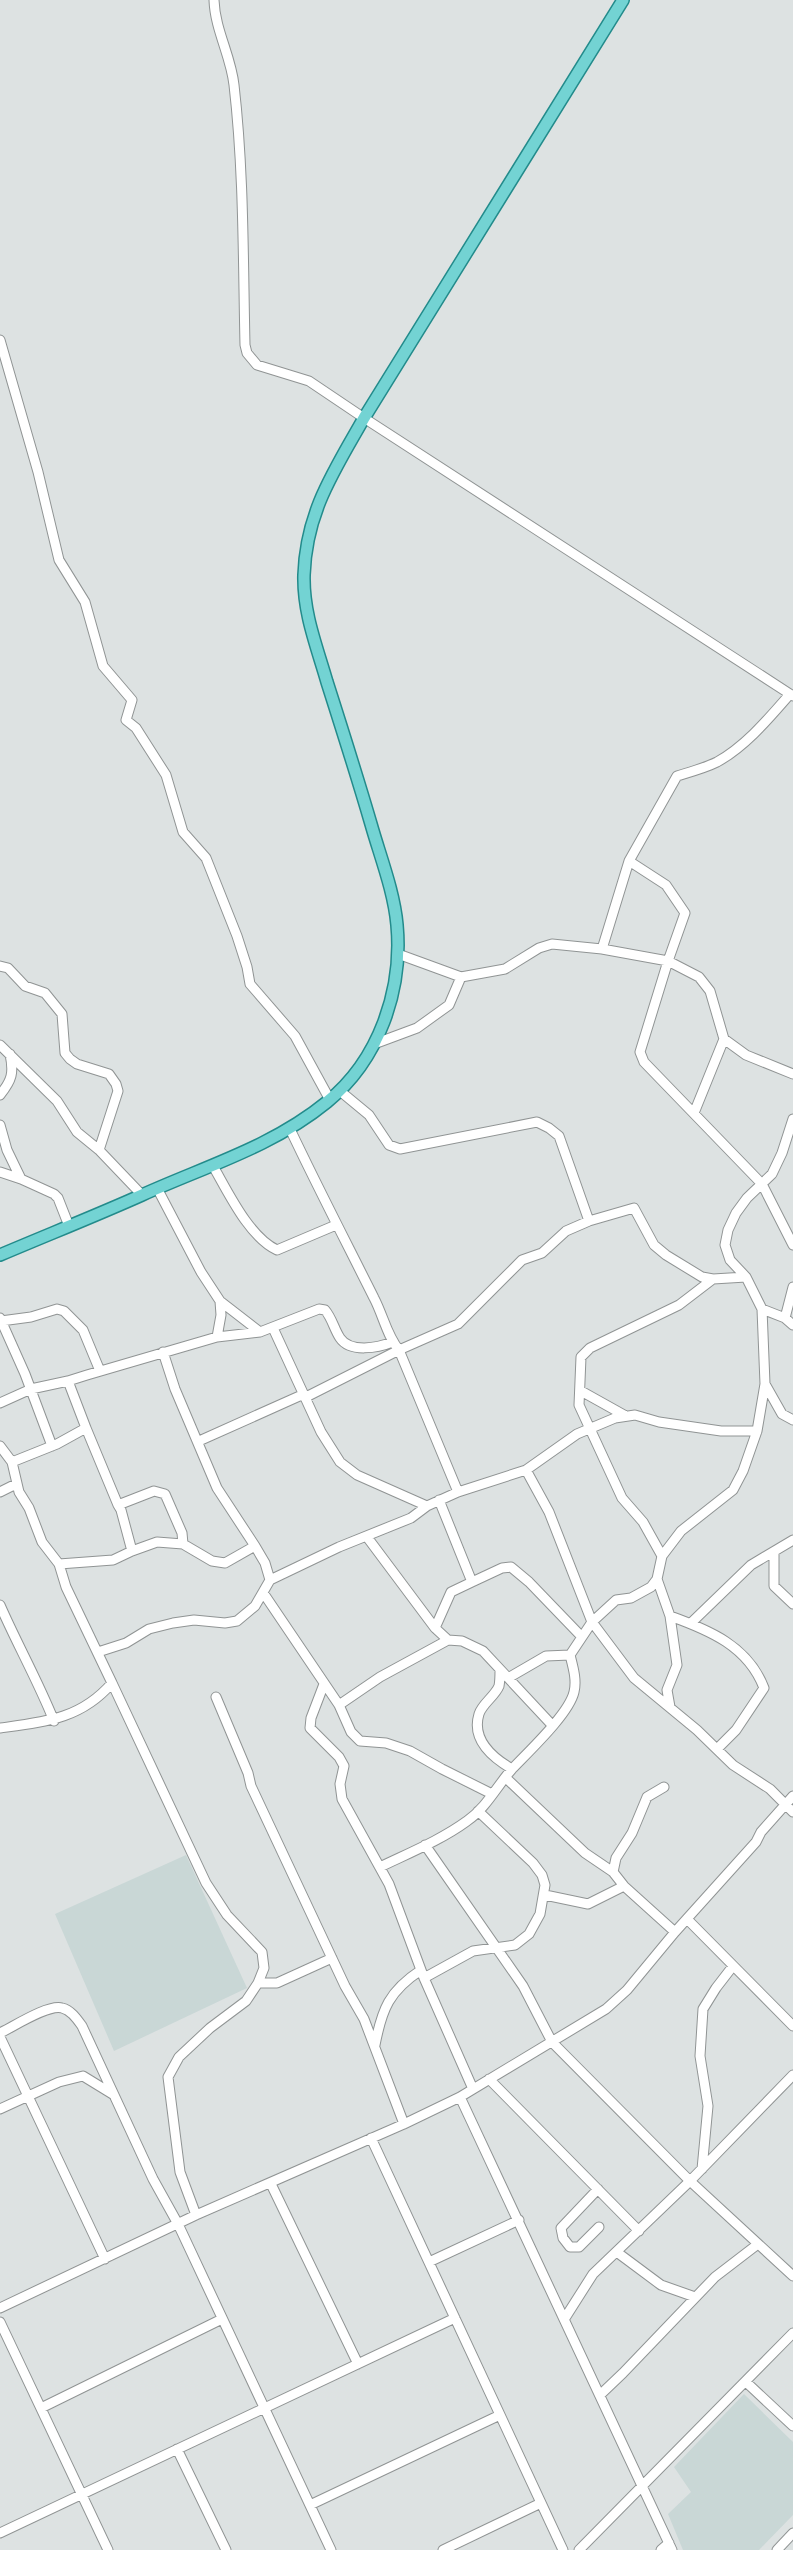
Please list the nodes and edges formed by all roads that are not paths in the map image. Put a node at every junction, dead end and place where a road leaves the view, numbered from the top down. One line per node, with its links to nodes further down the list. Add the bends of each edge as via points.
1 (214, 0): 4 (street, via 217,23 233,78 241,158 247,353 264,369 309,381 324,389)
2 (623, 0): 4 (main road)
3 (0, 340): 19 (street, via 38,472 59,560 85,602 103,666 132,700 126,720 136,728 166,775 183,832 206,858 237,936 250,984 295,1036)
4 (364, 418): 5 (street); 8 (main road, via 310,522 304,574 305,599 309,626 386,878 397,922)
5 (792, 695): 6 (street, via 764,724 717,762 677,776)
6 (629, 861): 7 (street); 9 (street, via 666,885 685,913)
7 (602, 949): 9 (street); 11 (street, via 552,944 539,948 505,969)
8 (398, 954): 11 (street); 13 (main road, via 389,1008)
9 (668, 961): 12 (street, via 698,977 710,991); 20 (street, via 640,1052 644,1062)
10 (0, 966): 24 (street, via 8,968 25,986 45,992 62,1014 65,1053 70,1060 109,1074 116,1084 118,1091)
11 (461, 977): 13 (street, via 449,1005 417,1028)
12 (724, 1038): 16 (street, via 746,1055); 20 (street)
13 (374, 1044): 17 (main road)
14 (0, 1045): 15 (street)
15 (10, 1054): 18 (street, via 14,1072); 24 (street, via 57,1101 77,1132)
16 (793, 1074)
17 (340, 1090): 19 (main road); 31 (street, via 369,1115 389,1145 400,1149 537,1122 549,1128 560,1136)
18 (0, 1095)
19 (330, 1100): 23 (main road)
20 (694, 1113): 28 (street)
21 (793, 1119): 28 (street, via 772,1174)
22 (0, 1124): 27 (street, via 7,1150)
23 (290, 1129): 25 (main road); 32 (street)
24 (99, 1150): 30 (street)
25 (213, 1166): 29 (main road); 32 (street, via 246,1220 267,1245 277,1250)
26 (0, 1172): 27 (street)
27 (21, 1179): 33 (street, via 58,1198)
28 (762, 1184): 34 (street); 36 (street, via 736,1213 725,1245 730,1260)
29 (158, 1188): 30 (main road); 40 (street, via 201,1272)
30 (142, 1195): 33 (main road)
31 (589, 1221): 37 (street, via 634,1208 654,1244 702,1277); 49 (street, via 566,1231 542,1253 522,1260 458,1324)
32 (336, 1225): 48 (street, via 382,1313)
33 (69, 1226): 35 (main road)
34 (793, 1244)
35 (0, 1255)
36 (746, 1277): 37 (street); 41 (street)
37 (712, 1279): 55 (street, via 679,1305 590,1348 581,1357)
38 (793, 1287): 39 (street)
39 (792, 1299): 42 (street)
40 (220, 1301): 46 (street); 47 (street)
41 (762, 1309): 42 (street); 53 (street)
42 (786, 1318): 44 (street)
43 (1, 1319): 51 (street, via 31,1317 57,1309 64,1311 83,1330); 54 (street)
44 (793, 1325)
45 (273, 1328): 46 (street); 48 (street, via 319,1309 325,1310 341,1339 350,1346 379,1347); 56 (street)
46 (260, 1332): 47 (street)
47 (218, 1336): 50 (street)
48 (392, 1342): 49 (street)
49 (399, 1350): 56 (street); 70 (street)
50 (163, 1352): 51 (street); 63 (street, via 175,1390)
51 (100, 1372): 52 (street)
52 (68, 1381): 54 (street); 60 (street)
53 (765, 1384): 59 (street, via 782,1414); 62 (street)
54 (31, 1389): 57 (street); 65 (street)
55 (581, 1391): 58 (street); 61 (street, via 579,1405)
56 (305, 1395): 63 (street); 73 (street, via 321,1432 340,1462 357,1475)
57 (0, 1403)
58 (624, 1415): 61 (street); 62 (street, via 721,1431)
59 (793, 1420)
60 (86, 1428): 65 (street); 72 (street)
61 (589, 1428): 67 (street); 80 (street, via 622,1498 643,1522)
62 (757, 1431): 80 (street, via 733,1490 681,1531)
63 (199, 1441): 77 (street, via 224,1501)
64 (0, 1446): 66 (street)
65 (52, 1446): 66 (street)
66 (12, 1462): 68 (street)
67 (526, 1470): 70 (street); 90 (street, via 550,1512)
68 (16, 1484): 69 (street); 81 (street, via 42,1542)
69 (0, 1492)
70 (458, 1492): 71 (street)
71 (439, 1500): 73 (street); 84 (street)
72 (118, 1505): 76 (street, via 154,1491 165,1494 177,1518); 78 (street)
73 (427, 1506): 74 (street, via 411,1518)
74 (367, 1537): 83 (street); 92 (street)
75 (793, 1540): 79 (street)
76 (183, 1544): 77 (street, via 212,1561 225,1563); 78 (street, via 157,1542)
77 (255, 1546): 83 (street)
78 (132, 1551): 81 (street, via 113,1560)
79 (774, 1552): 87 (street, via 774,1586); 91 (street, via 751,1565)
80 (662, 1556): 82 (street)
81 (58, 1564): 95 (street)
82 (657, 1579): 88 (street); 90 (street, via 647,1590 631,1598 616,1600)
83 (270, 1580): 85 (street)
84 (472, 1582): 92 (street, via 452,1592); 93 (street, via 511,1567)
85 (264, 1594): 95 (street, via 237,1621 194,1620 165,1625); 100 (street)
86 (0, 1604): 89 (street)
87 (793, 1604)
88 (670, 1616): 91 (street); 103 (street, via 677,1665 667,1690)
89 (3, 1619): 104 (street, via 36,1677)
90 (592, 1622): 93 (street); 103 (street, via 634,1678)
91 (690, 1623): 107 (street, via 710,1630 736,1650 759,1675 764,1688 736,1730)
92 (435, 1628): 94 (street)
93 (582, 1636): 96 (street)
94 (448, 1640): 97 (street, via 462,1641 483,1651); 102 (street, via 380,1677)
95 (98, 1652): 99 (street)
96 (570, 1655): 98 (street, via 546,1656); 105 (street, via 576,1682 574,1694)
97 (500, 1670): 98 (street); 108 (street, via 499,1686 479,1713 478,1728 492,1757)
98 (508, 1678): 105 (street)
99 (112, 1683): 104 (street, via 87,1706); 127 (street, via 206,1883 227,1916 262,1952 264,1968)
100 (324, 1684): 102 (street); 117 (street, via 310,1718 310,1728 340,1757 344,1766 340,1784 342,1799)
101 (216, 1697): 124 (street, via 251,1786)
102 (338, 1705): 111 (street, via 351,1732 360,1741 386,1743 410,1751)
103 (670, 1707): 107 (street)
104 (54, 1720): 106 (street)
105 (552, 1725): 108 (street)
106 (0, 1728)
107 (717, 1750): 113 (street)
108 (512, 1770): 109 (street)
109 (506, 1778): 111 (street); 118 (street, via 585,1853)
110 (664, 1787): 118 (street, via 647,1797 632,1833 616,1858)
111 (492, 1794): 114 (street)
112 (793, 1796): 113 (street)
113 (785, 1804): 115 (street); 121 (street, via 752,1848)
114 (478, 1811): 116 (street, via 457,1828); 120 (street, via 533,1863 542,1875)
115 (793, 1812)
116 (425, 1845): 117 (street); 123 (street)
117 (380, 1868): 126 (street)
118 (613, 1872): 119 (street)
119 (624, 1886): 120 (street, via 588,1904); 122 (street)
120 (545, 1895): 123 (street, via 540,1914 529,1934 515,1946)
121 (687, 1919): 122 (street); 125 (street)
122 (675, 1932): 130 (street, via 619,1998)
123 (498, 1948): 126 (street, via 473,1951); 130 (street)
124 (332, 1958): 127 (street, via 277,1983); 131 (street)
125 (734, 1966): 128 (street); 141 (street, via 703,2009 700,2056 708,2106)
126 (422, 1974): 131 (street, via 394,1991 386,2005); 134 (street)
127 (258, 1983): 145 (street, via 246,2001 179,2057 168,2077 180,2172)
128 (793, 2026)
129 (0, 2035): 135 (street, via 47,2010 61,2008 72,2014 91,2043); 136 (street)
130 (552, 2042): 133 (street); 142 (street)
131 (374, 2045): 139 (street)
132 (793, 2075): 141 (street)
133 (489, 2080): 134 (street); 144 (street)
134 (473, 2089): 137 (street)
135 (115, 2096): 136 (street, via 83,2076 59,2082); 147 (street, via 153,2179)
136 (28, 2097): 138 (street); 152 (street)
137 (460, 2097): 139 (street); 146 (street)
138 (0, 2110)
139 (404, 2124): 140 (street)
140 (371, 2138): 143 (street); 153 (street)
141 (702, 2169): 142 (street)
142 (690, 2181): 149 (street); 150 (street)
143 (270, 2184): 145 (street); 162 (street)
144 (598, 2189): 148 (street, via 561,2228 562,2238 570,2247 579,2247); 149 (street)
145 (196, 2216): 147 (street)
146 (519, 2220): 153 (street); 158 (street)
147 (178, 2224): 152 (street); 159 (street)
148 (599, 2227)
149 (639, 2231): 151 (street)
150 (758, 2244): 154 (street); 155 (street)
151 (618, 2253): 155 (street, via 660,2285); 158 (street, via 588,2280)
152 (105, 2259): 156 (street)
153 (428, 2262): 157 (street)
154 (793, 2276)
155 (695, 2297): 164 (street)
156 (0, 2308)
157 (455, 2318): 162 (street); 167 (street)
158 (565, 2318): 164 (street)
159 (222, 2319): 165 (street); 166 (street)
160 (0, 2322): 165 (street)
161 (792, 2335): 163 (street)
162 (358, 2364): 166 (street)
163 (746, 2382): 168 (street); 170 (street)
164 (600, 2394): 170 (street)
165 (41, 2408): 171 (street)
166 (264, 2408): 169 (street); 173 (street)
167 (500, 2415): 172 (street); 173 (street)
168 (793, 2426)
169 (177, 2450): 171 (street); 179 (street)
170 (643, 2486): 177 (street); 183 (street)
171 (82, 2495): 175 (street); 178 (street)
172 (541, 2503): 181 (street); 182 (street)
173 (310, 2505): 180 (street)
174 (793, 2533): 176 (street)
175 (0, 2534)
176 (784, 2543): 185 (street); 186 (street)
177 (670, 2547): 184 (street)
178 (108, 2550)
179 (226, 2550)
180 (331, 2550)
181 (443, 2550)
182 (563, 2550)
183 (579, 2550)
184 (661, 2550)
185 (777, 2550)
186 (792, 2550)

